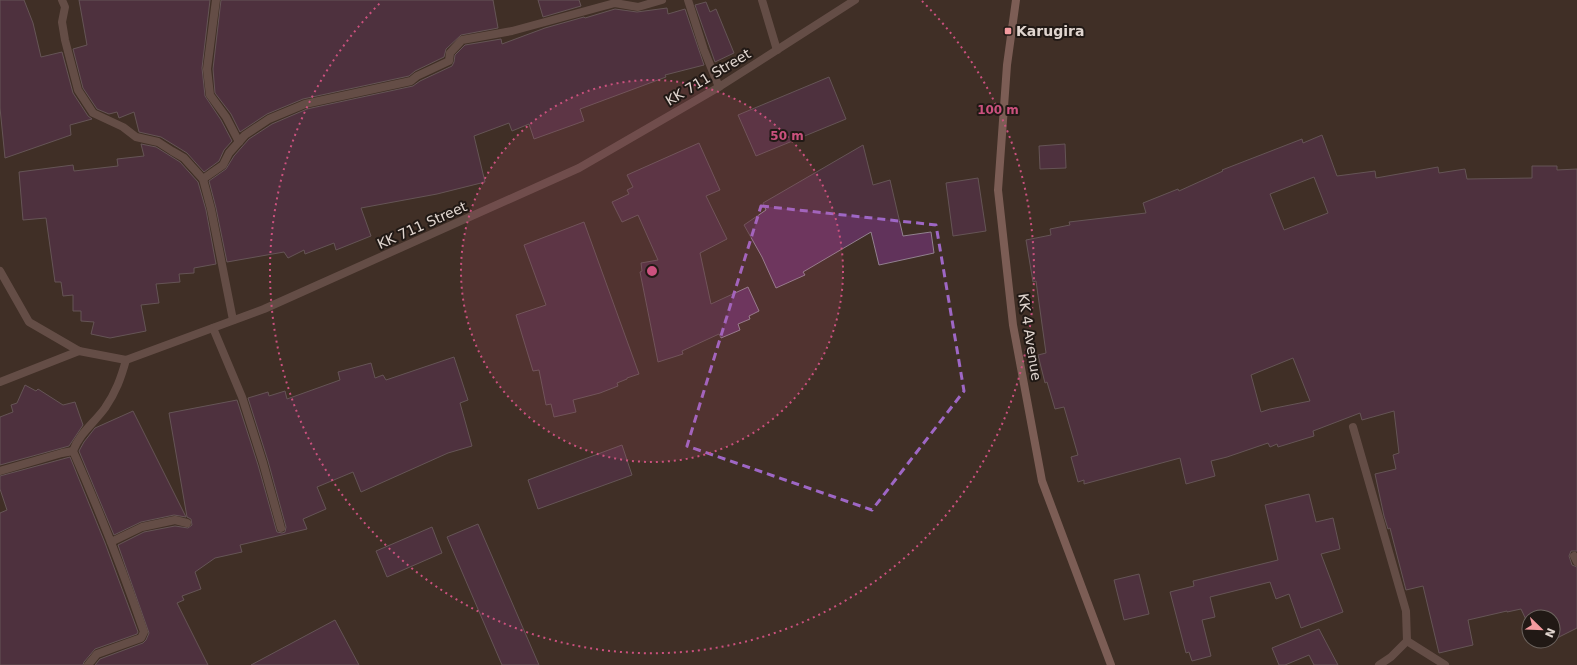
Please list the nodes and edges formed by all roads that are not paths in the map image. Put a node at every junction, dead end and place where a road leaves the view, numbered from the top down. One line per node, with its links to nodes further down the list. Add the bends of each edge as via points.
1 (62, 0): 11 (street, via 65,7 62,22 65,40 78,90 93,113 136,137 158,142 184,158)
2 (216, 0): 10 (street, via 207,69 210,95 226,117)
3 (662, 0): 10 (street, via 638,7 615,3 512,31 462,40 450,53 449,61 411,81 305,104 269,119)
4 (688, 0): 9 (street)
5 (762, 0): 8 (street)
6 (855, 0): 8 (street, KK 711 Street)
7 (1016, 0): 26 (main road, KK 4 Avenue, via 1006,65 998,190 1013,325 1042,481)
8 (777, 50): 9 (street, KK 711 Street)
9 (719, 86): 13 (street, KK 711 Street, via 579,168 264,309)
10 (239, 142): 11 (street, via 223,165)
11 (203, 179): 13 (street)
12 (0, 271): 15 (street, via 29,322)
13 (233, 320): 14 (street, KK 711 Street)
14 (213, 328): 16 (street, KK 711 Street); 22 (street, via 242,397)
15 (80, 351): 16 (street); 17 (street)
16 (126, 360): 19 (street, via 119,386 104,409 76,441)
17 (0, 382)
18 (1354, 427): 24 (street, via 1406,611)
19 (73, 451): 20 (street); 23 (street)
20 (0, 471)
21 (187, 523): 23 (street, via 175,520 142,527)
22 (281, 528)
23 (111, 542): 25 (street, via 144,632 141,638 96,654)
24 (1407, 641): 27 (street); 28 (street)
25 (88, 665)
26 (1111, 665)
27 (1379, 665)
28 (1445, 665)

